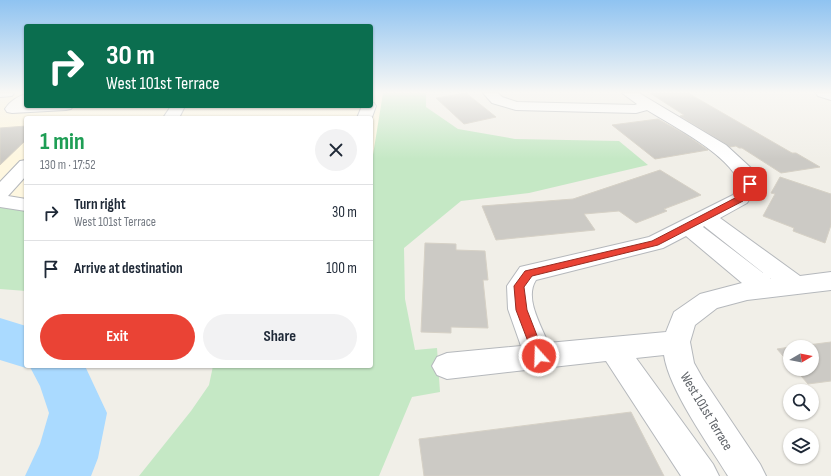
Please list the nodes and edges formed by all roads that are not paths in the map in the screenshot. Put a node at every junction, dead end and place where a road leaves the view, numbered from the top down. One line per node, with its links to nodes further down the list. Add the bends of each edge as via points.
1 (665, 115): 6 (street, via 720,149 744,172 750,184 740,199)
2 (24, 167): 3 (street)
3 (0, 193)
4 (0, 201): 5 (street)
5 (24, 205)
6 (698, 222): 8 (street); 9 (street); 12 (street, via 655,243 528,273 519,286 521,310)
7 (831, 281): 8 (street, West 101st Terrace)
8 (795, 285): 9 (street, West 101st Terrace)
9 (766, 289): 10 (street, West 101st Terrace, via 748,290 709,301 683,319)
10 (676, 342): 11 (street); 15 (street, West 101st Terrace, via 680,365 689,383)
11 (614, 349): 12 (street); 14 (street)
12 (539, 356): 13 (street)
13 (447, 366)
14 (701, 476)
15 (748, 476)

